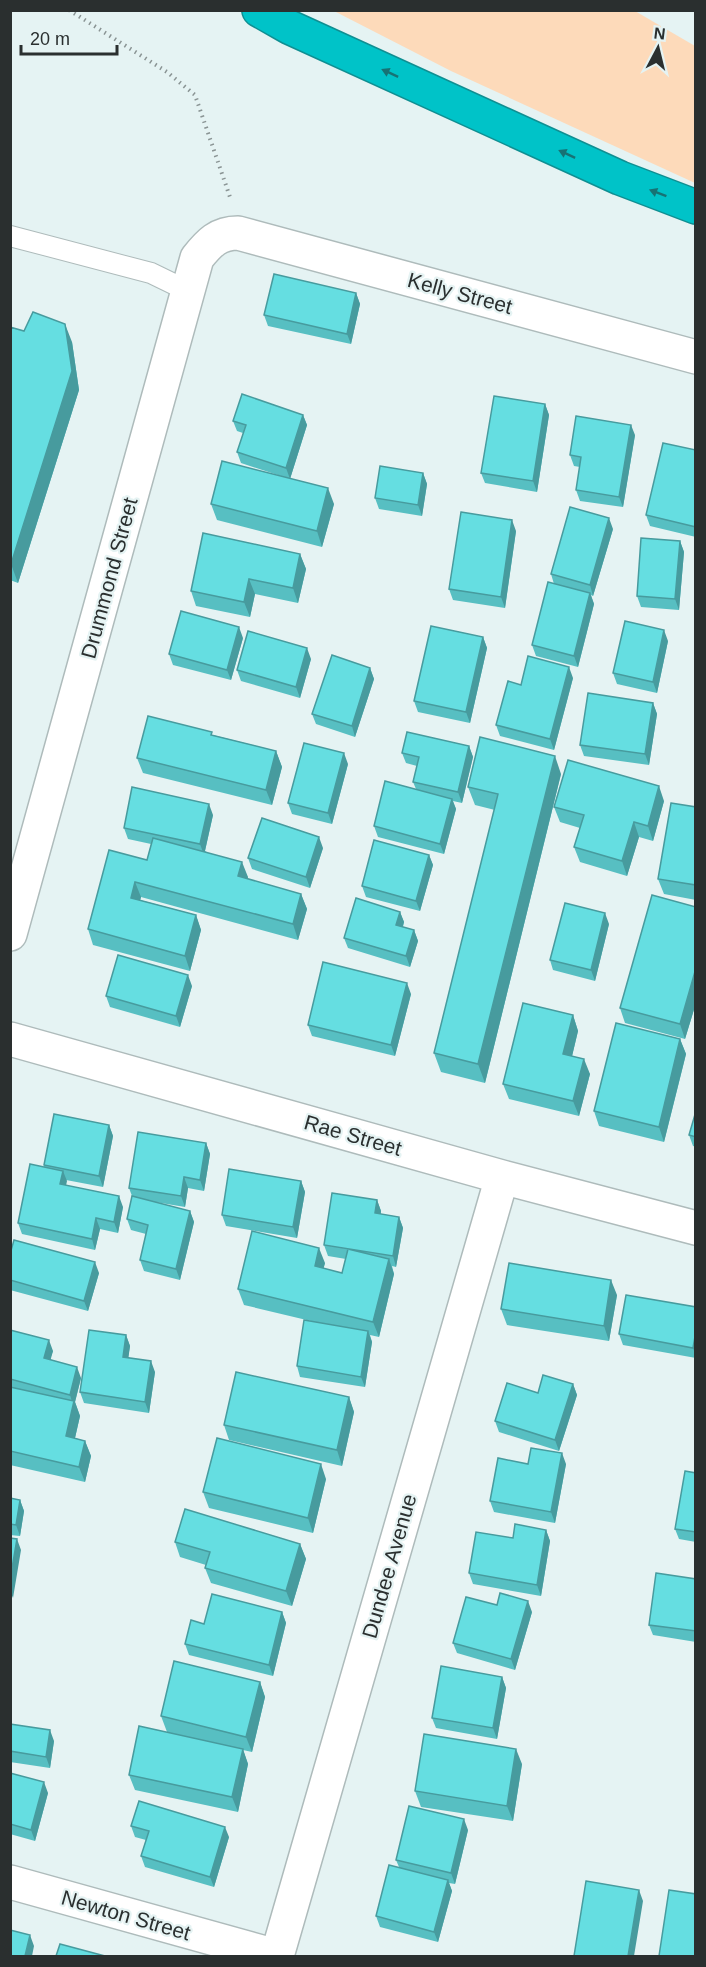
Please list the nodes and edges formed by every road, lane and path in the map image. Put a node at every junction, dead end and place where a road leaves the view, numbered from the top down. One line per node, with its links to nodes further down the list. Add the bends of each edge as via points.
1 (69, 10): 4 (path, via 167,72 195,95)
2 (259, 10): 3 (highway, one-way to 2, via 620,178)
3 (696, 207)
4 (229, 220): 6 (street, Drummond Street, via 197,258); 7 (street, Kelly Street, via 238,233)
5 (10, 236): 6 (lane, via 151,273)
6 (188, 291): 8 (street, Drummond Street)
7 (696, 357)
8 (10, 934)
9 (10, 1039): 10 (street, Rae Street)
10 (502, 1177): 11 (street, Rae Street); 13 (street, Dundee Avenue)
11 (696, 1228)
12 (10, 1882): 13 (street, Newton Street)
13 (277, 1956)

